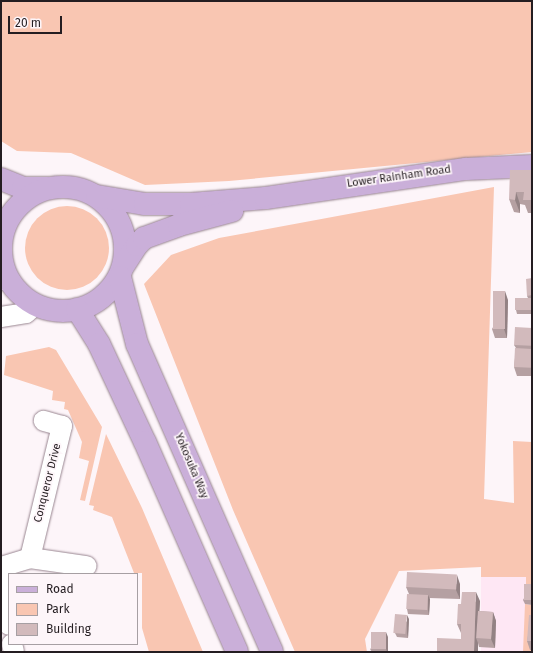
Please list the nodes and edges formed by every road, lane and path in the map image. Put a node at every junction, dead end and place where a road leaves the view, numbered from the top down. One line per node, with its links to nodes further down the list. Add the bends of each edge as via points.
1 (532, 166): 5 (main road, Lower Rainham Road, via 423,174)
2 (1, 179): 3 (main road, via 23,188)
3 (52, 188): 4 (main road, via 68,187); 6 (main road, via 36,193 23,202)
4 (97, 196): 5 (main road, Lower Rainham Road, via 162,205); 7 (main road, via 112,210 122,227 126,247)
5 (266, 198): 7 (main road, Lower Rainham Road, via 245,208 179,225 144,238 136,245)
6 (3, 227): 8 (main road, via 1,243)
7 (121, 272): 10 (main road, via 105,295 92,304); 18 (main road, Yokosuka Way, via 135,339)
8 (4, 277): 9 (main road, via 18,292)
9 (36, 304): 10 (main road, via 56,310); 11 (street, via 26,313)
10 (76, 309): 17 (main road, via 99,344 139,428)
11 (1, 317)
12 (44, 421): 13 (street, Conqueror Drive, via 62,426)
13 (30, 558): 14 (street); 15 (street)
14 (86, 566)
15 (2, 567): 16 (street)
16 (8, 617)
17 (237, 652)
18 (272, 652)

